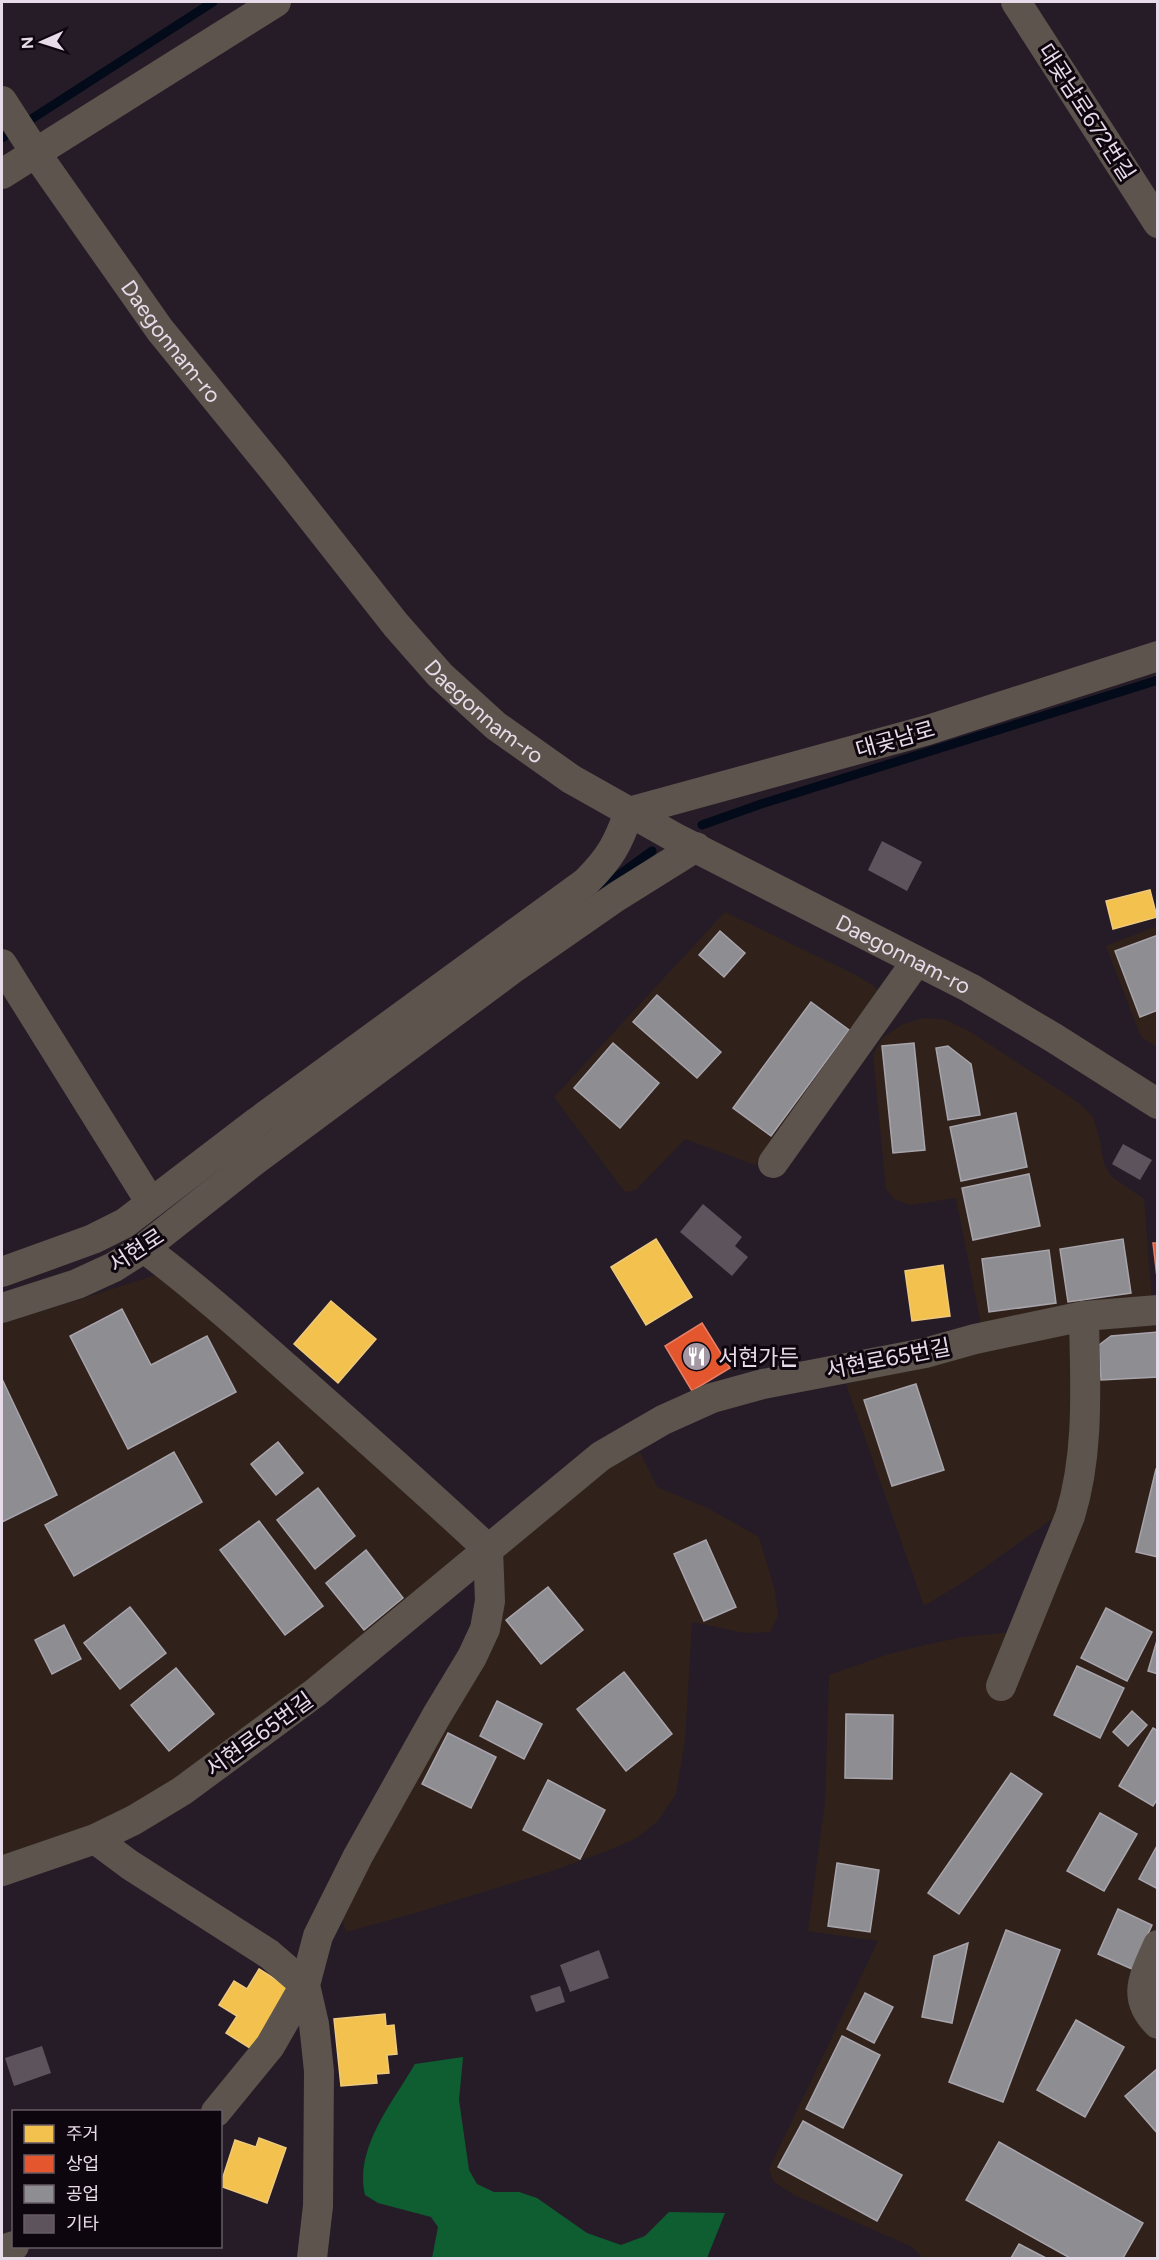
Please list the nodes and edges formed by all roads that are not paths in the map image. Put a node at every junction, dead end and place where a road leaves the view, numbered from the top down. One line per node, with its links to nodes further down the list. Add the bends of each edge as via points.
1 (276, 2): 4 (street)
2 (1016, 2): 6 (street, 대곶남로672번길)
3 (3, 105): 4 (street, Daegonnam-ro)
4 (32, 148): 5 (street); 8 (street, Daegonnam-ro, via 160,330 440,675 496,726 571,780)
5 (2, 174)
6 (1158, 223)
7 (1158, 656): 8 (street, 대곶남로, via 928,730)
8 (629, 812): 9 (street, Daegonnam-ro); 14 (street, via 606,862 586,882)
9 (696, 847): 10 (street, Daegonnam-ro); 15 (street, 서현로, via 520,964 254,1161)
10 (916, 962): 12 (street, Daegonnam-ro, via 970,988); 13 (street)
11 (2, 964): 14 (street)
12 (1158, 1104)
13 (773, 1163)
14 (151, 1203): 16 (street, via 125,1223 93,1239)
15 (144, 1248): 17 (street, 서현로, via 76,1284); 20 (street, via 246,1332)
16 (2, 1272)
17 (2, 1308)
18 (1158, 1310): 19 (street, 서현로65번길)
19 (1084, 1316): 20 (street, 서현로65번길, via 712,1398 663,1420 601,1456); 21 (street, via 1085,1407 1079,1488)
20 (488, 1549): 22 (street, 서현로65번길, via 316,1692 182,1791); 25 (street, via 490,1601 485,1629 318,1936)
21 (1001, 1686)
22 (94, 1839): 23 (street, 서현로65번길); 25 (street, via 269,1954)
23 (2, 1871)
24 (1158, 1946): 26 (street, via 1141,1996 1146,2013)
25 (305, 1985): 27 (street, via 270,2046); 28 (street, via 320,2071 318,2206)
26 (1158, 2024)
27 (218, 2110)
28 (312, 2259)

